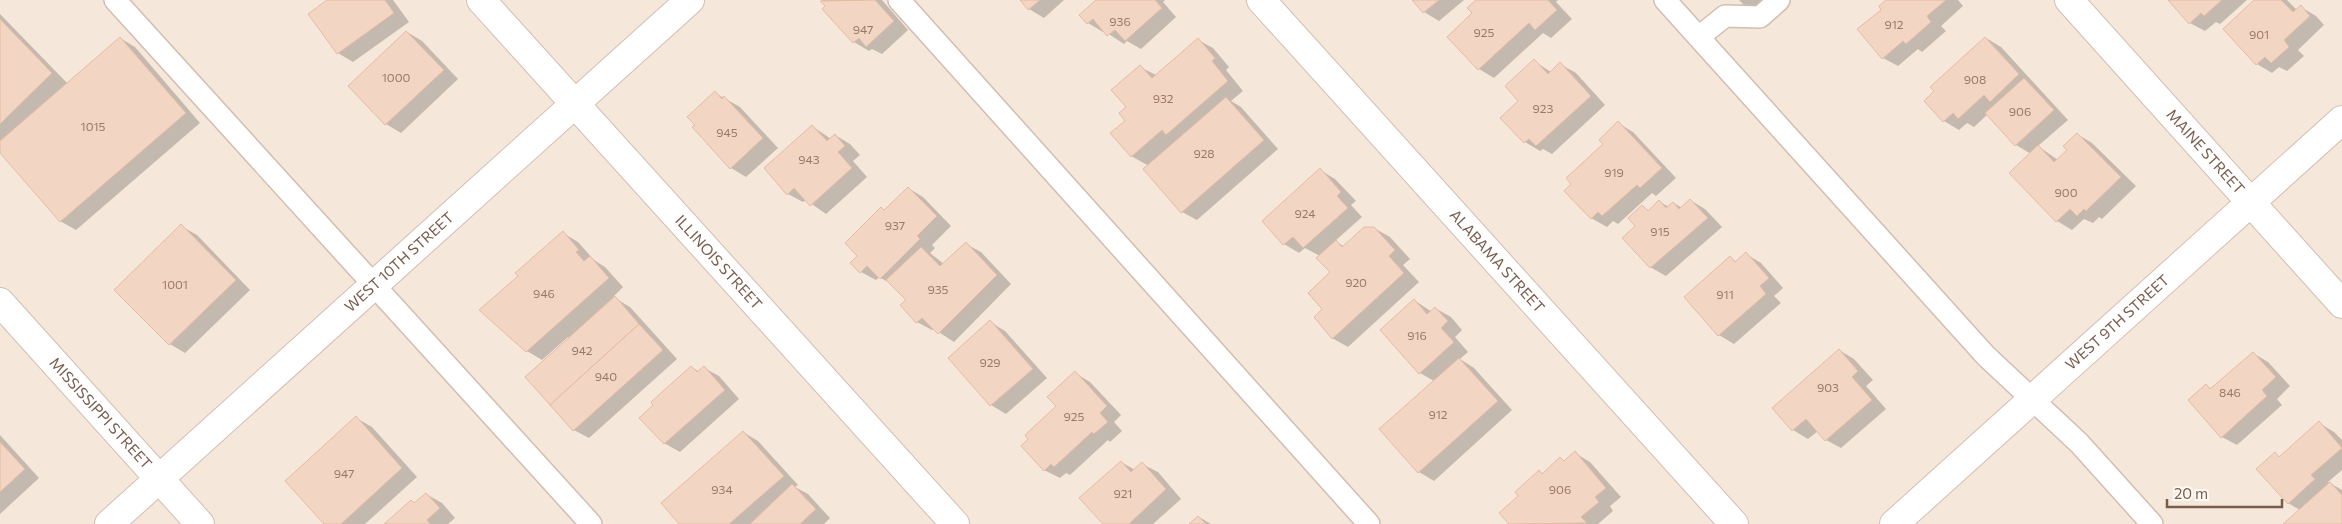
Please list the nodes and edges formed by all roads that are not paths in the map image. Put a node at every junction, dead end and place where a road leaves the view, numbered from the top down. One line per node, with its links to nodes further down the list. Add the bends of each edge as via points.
1 (116, 0): 13 (lane)
2 (482, 0): 10 (street, ILLINOIS STREET)
3 (690, 0): 10 (street, WEST 10TH STREET)
4 (899, 0): 22 (lane)
5 (1261, 0): 23 (street, ALABAMA STREET)
6 (1665, 0): 9 (lane)
7 (1779, 0): 9 (lane, via 1760,17 1725,16)
8 (2068, 0): 12 (street, MAINE STREET)
9 (1699, 37): 16 (lane, via 1986,356)
10 (575, 104): 13 (street, WEST 10TH STREET); 21 (street, ILLINOIS STREET)
11 (2342, 120): 12 (street, WEST 9TH STREET)
12 (2251, 202): 15 (street, MAINE STREET); 16 (street, WEST 9TH STREET)
13 (374, 285): 17 (street, WEST 10TH STREET); 20 (lane)
14 (0, 302): 17 (street, MISSISSIPPI STREET)
15 (2342, 304)
16 (2032, 399): 24 (street, WEST 9TH STREET); 25 (lane, via 2079,443)
17 (159, 479): 18 (street, WEST 10TH STREET); 19 (street, MISSISSIPPI STREET)
18 (109, 524)
19 (200, 524)
20 (591, 524)
21 (954, 524)
22 (1369, 524)
23 (1734, 524)
24 (1894, 524)
25 (2152, 524)

